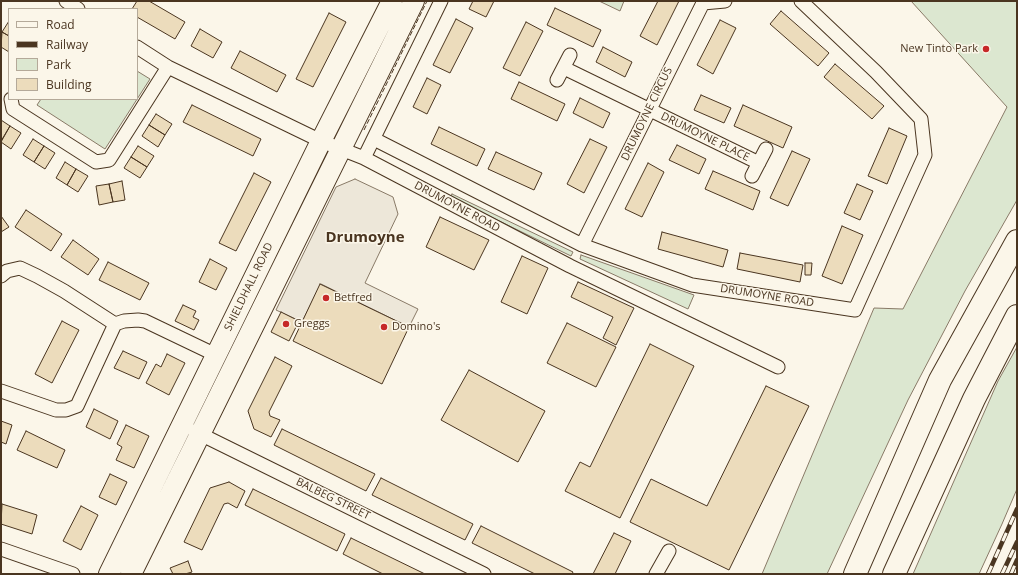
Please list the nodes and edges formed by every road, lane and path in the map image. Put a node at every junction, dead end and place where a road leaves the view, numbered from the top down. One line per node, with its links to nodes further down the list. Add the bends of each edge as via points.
1 (66, 1): 7 (street)
2 (392, 1): 16 (main road, SHIELDHALL ROAD)
3 (414, 1): 17 (main road, SHIELDHALL ROAD)
4 (440, 1): 15 (street)
5 (725, 1): 14 (street, DRUMOYNE CIRCUS, via 702,3)
6 (801, 1): 23 (street, DRUMOYNE ROAD, via 921,119 925,155 855,310 692,285)
7 (76, 8)
8 (138, 48): 10 (street, DRUMOYNE ROAD)
9 (570, 55): 11 (street)
10 (168, 67): 13 (street, via 109,160 96,162 13,109); 16 (street, DRUMOYNE ROAD)
11 (564, 68): 12 (street); 14 (street, DRUMOYNE PLACE)
12 (557, 80)
13 (10, 100)
14 (648, 110): 20 (street, DRUMOYNE PLACE); 23 (street, DRUMOYNE CIRCUS)
15 (374, 139): 19 (street); 23 (street, DRUMOYNE ROAD)
16 (321, 141): 17 (street, DRUMOYNE ROAD); 27 (main road, SHIELDHALL ROAD)
17 (340, 148): 19 (street, DRUMOYNE ROAD); 31 (main road, SHIELDHALL ROAD)
18 (766, 149): 20 (street, DRUMOYNE PLACE)
19 (364, 158): 28 (street, DRUMOYNE ROAD, via 570,266)
20 (759, 163): 21 (street, DRUMOYNE PLACE)
21 (752, 176)
22 (1017, 240): 39 (highway, via 940,380)
23 (582, 245)
24 (1, 276): 26 (street, via 7,271 20,268 64,291)
25 (1017, 316): 40 (highway, via 971,406)
26 (115, 324): 27 (street, via 145,321); 29 (street, via 77,406 56,410)
27 (216, 355): 30 (main road, SHIELDHALL ROAD)
28 (778, 367)
29 (1, 391)
30 (181, 425): 31 (street, BALBEG STREET); 35 (main road, SHIELDHALL ROAD)
31 (201, 434): 36 (main road, SHIELDHALL ROAD); 37 (street, BALBEG STREET)
32 (1, 549): 34 (street)
33 (669, 551): 38 (street)
34 (73, 574)
35 (109, 574)
36 (131, 574)
37 (484, 574)
38 (656, 574)
39 (855, 574)
40 (894, 574)

